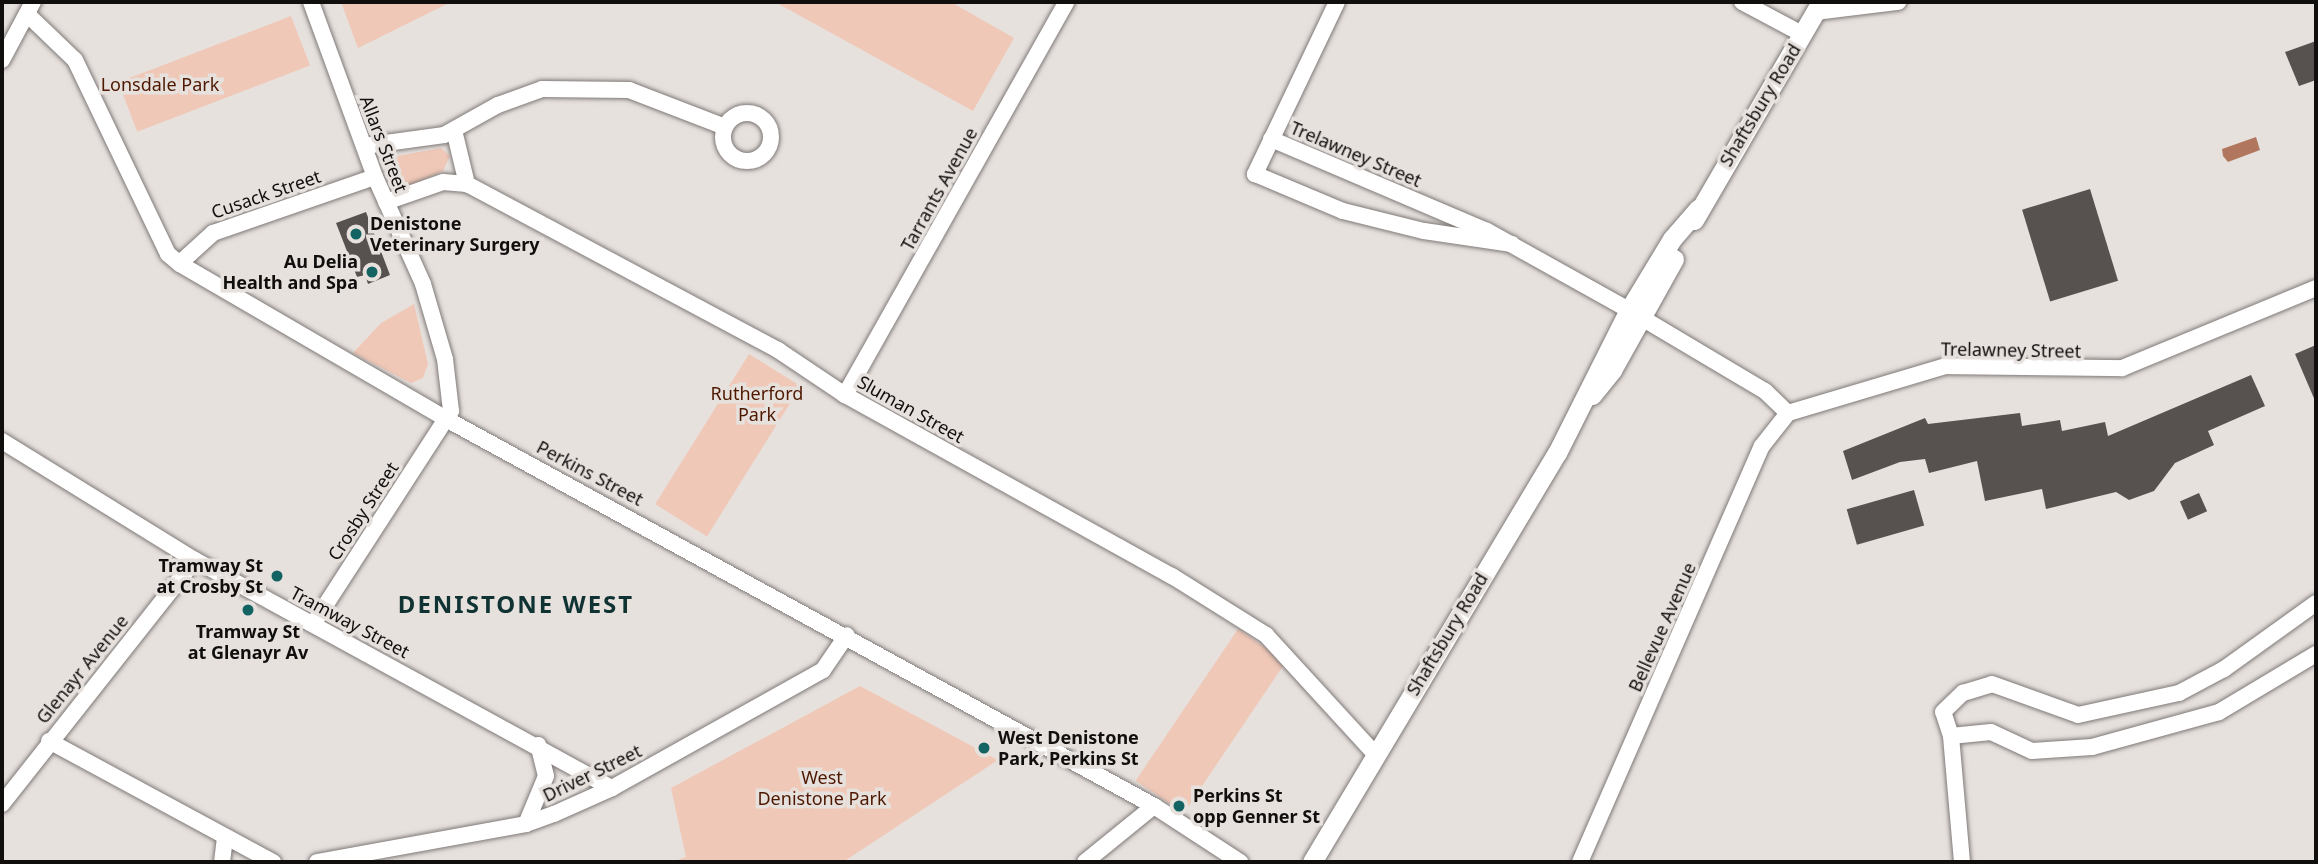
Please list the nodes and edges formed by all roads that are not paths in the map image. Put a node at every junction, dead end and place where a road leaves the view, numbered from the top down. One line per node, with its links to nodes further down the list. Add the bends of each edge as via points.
1 (311, 2): 13 (street, Allars Street)
2 (1066, 2): 21 (street, Tarrants Avenue)
3 (1337, 2): 12 (street)
4 (1742, 2): 8 (street)
5 (1898, 2): 6 (street)
6 (1818, 7): 8 (street, Shaftsbury Road)
7 (30, 8): 9 (street); 18 (street, Perkins Street, via 75,60 168,254)
8 (1802, 34): 20 (street, Shaftsbury Road)
9 (2, 60)
10 (725, 127): 11 (street, via 648,94 611,88 542,89 498,104)
11 (454, 130): 13 (street); 15 (street)
12 (1271, 139): 17 (street, Trelawney Street); 17 (street, Trelawney Street, via 1255,174 1343,211 1423,231)
13 (364, 146): 14 (street, Allars Street)
14 (374, 177): 16 (street, Allars Street); 18 (street, Cusack Street, via 213,233)
15 (467, 184): 16 (street, via 443,182); 21 (street, Sluman Street, via 778,350)
16 (386, 202): 23 (street, Allars Street, via 423,284 445,359 451,411)
17 (1512, 244): 20 (street, Trelawney Street)
18 (180, 263): 23 (street, Perkins Street)
19 (2316, 288): 22 (street, Trelawney Street, via 2122,368 1946,366)
20 (1636, 314): 22 (street, Trelawney Street, via 1765,391); 33 (street, Shaftsbury Road, via 1597,366 1582,407)
21 (845, 395): 33 (street, Sluman Street, via 1172,576 1266,635)
22 (1788, 413): 45 (street, Bellevue Avenue, via 1762,446)
23 (446, 419): 27 (street, Crosby Street); 28 (street, Perkins Street)
24 (2, 441): 25 (street, Tramway Street)
25 (195, 560): 27 (street, Tramway Street); 31 (street, Glenayr Avenue)
26 (2316, 603): 30 (street, via 2224,669 2179,693 2078,715 1992,684 1963,693 1943,712)
27 (313, 624): 32 (street, Tramway Street)
28 (847, 635): 34 (street, Driver Street, via 823,670); 36 (street, Perkins Street)
29 (2316, 653): 30 (street, via 2219,712 2092,747 2032,751 1991,732)
30 (1951, 736): 46 (street)
31 (49, 741): 35 (street, Glenayr Avenue); 38 (street)
32 (538, 745): 34 (street, Tramway Street); 37 (street, via 546,776)
33 (1375, 754): 44 (street, Shaftsbury Road)
34 (612, 788): 37 (street, Driver Street)
35 (2, 804)
36 (1154, 806): 42 (street); 43 (street, Perkins Street)
37 (526, 824): 41 (street, Driver Street)
38 (225, 839): 39 (street); 40 (street)
39 (222, 862)
40 (273, 862)
41 (317, 862)
42 (1085, 862)
43 (1240, 862)
44 (1312, 862)
45 (1580, 862)
46 (1962, 862)

